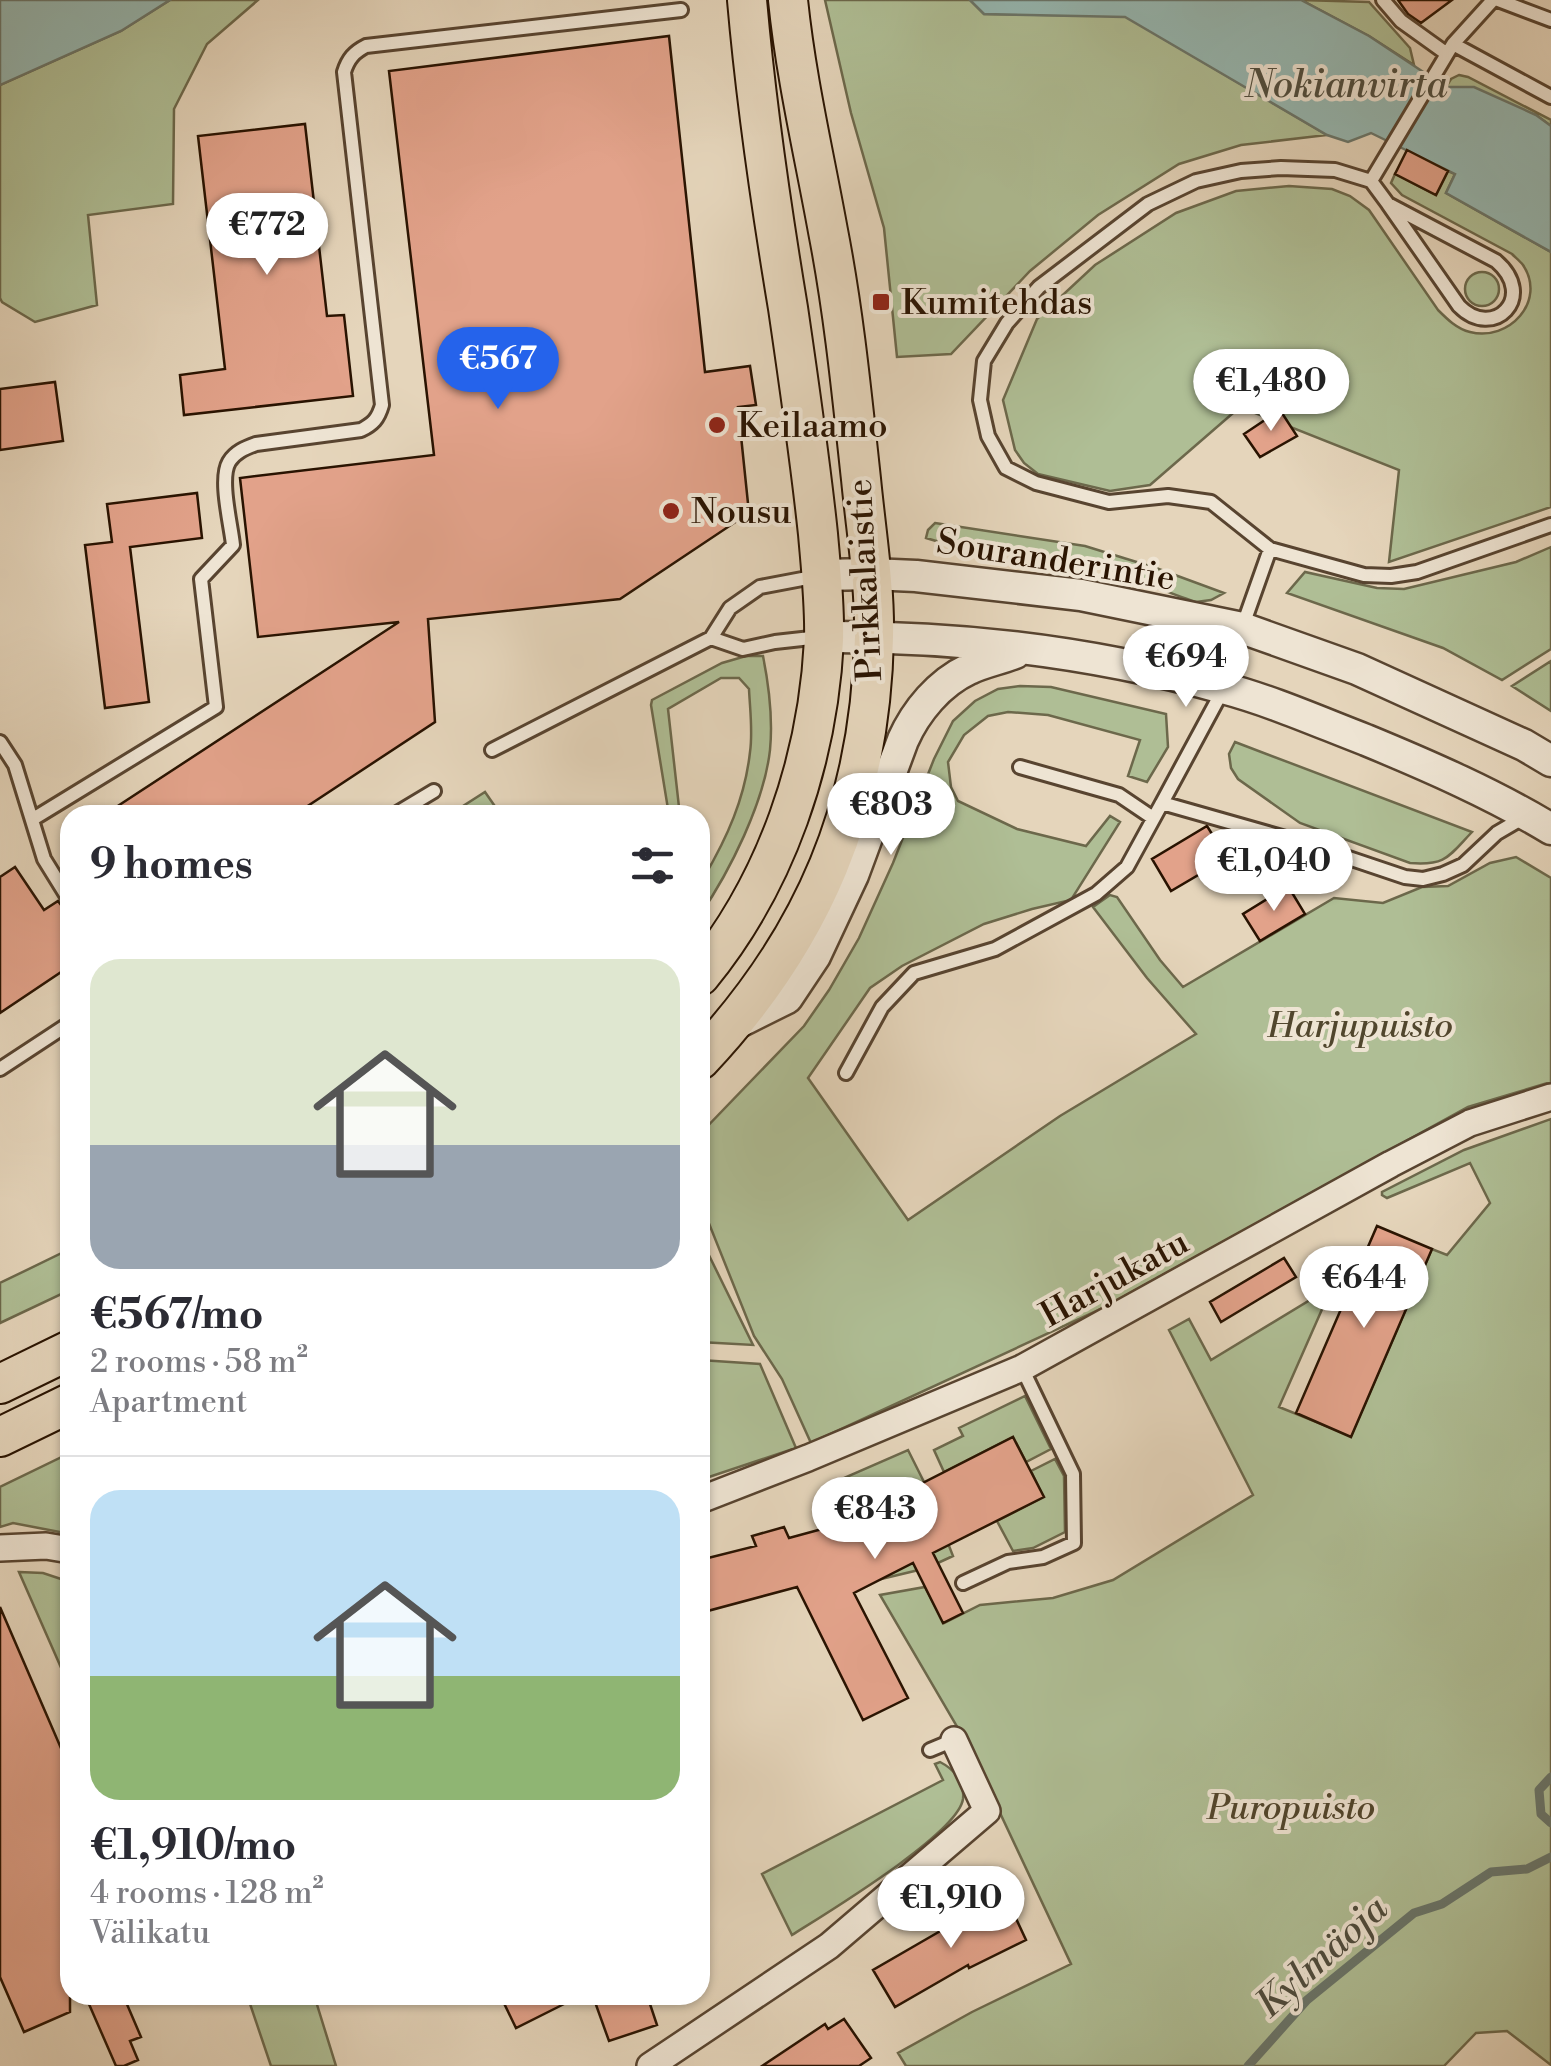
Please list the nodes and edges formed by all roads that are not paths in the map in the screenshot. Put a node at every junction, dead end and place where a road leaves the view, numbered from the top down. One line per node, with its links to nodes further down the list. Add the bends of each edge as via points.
1 (747, 0): 14 (main road, Pirkkalaistie)
2 (788, 0): 13 (main road, Pirkkalaistie, via 840,301)
3 (1383, 0): 7 (lane, via 1401,21)
4 (1496, 0): 6 (lane); 7 (lane)
5 (682, 10): 28 (lane, via 366,46 347,62 379,414 360,430 256,444 228,462 233,545 201,579 216,707)
6 (1551, 20)
7 (1450, 49): 8 (lane); 9 (lane)
8 (1551, 97)
9 (1372, 181): 10 (lane); 12 (lane, via 1334,170 1281,168 1196,181 1148,204 1038,288 984,361 980,400 988,436 1006,468 1110,502 1168,496 1211,502)
10 (1388, 204): 10 (lane, via 1468,316 1484,320 1508,309 1513,283 1496,260)
11 (1551, 525): 12 (lane, via 1391,576)
12 (1270, 549): 15 (lane)
13 (871, 574): 14 (street, Souranderintie); 15 (street, Souranderintie, via 1081,595); 16 (main road, Pirkkalaistie)
14 (822, 576): 17 (main road, Pirkkalaistie); 18 (lane, via 760,587 730,608)
15 (1242, 628): 20 (lane); 23 (street, Souranderintie, via 1357,669)
16 (874, 636): 17 (street); 19 (street); 33 (main road, Pirkkalaistie, via 862,763 834,854 783,956)
17 (824, 637): 18 (lane, via 743,650); 32 (main road, Pirkkalaistie, via 814,730 788,820 763,880)
18 (711, 638): 22 (lane)
19 (1028, 648): 20 (street); 33 (street, via 953,678 912,720 815,956 787,998)
20 (1224, 688): 26 (lane); 30 (street, via 1424,764)
21 (0, 742): 28 (lane)
22 (492, 750)
23 (1551, 760)
24 (1020, 766): 29 (lane, via 1119,794)
25 (434, 790): 27 (lane)
26 (1162, 803): 29 (lane); 30 (lane, via 1423,878 1462,866 1497,833)
27 (410, 805)
28 (33, 818): 31 (lane, via 44,859)
29 (1153, 818): 37 (lane, via 1127,867 1096,894 995,949 914,973 882,1007)
30 (1540, 822)
31 (60, 884)
32 (710, 963)
33 (733, 1024): 35 (main road, Pirkkalaistie)
34 (60, 1029): 36 (lane)
35 (710, 1049)
36 (0, 1069)
37 (846, 1073)
38 (1551, 1097): 40 (street, Harjukatu, via 1470,1123)
39 (60, 1355): 41 (main road)
40 (1022, 1368): 44 (street, Harjukatu); 47 (lane, via 1074,1474 1074,1543)
41 (0, 1384)
42 (60, 1408): 43 (main road)
43 (0, 1437)
44 (710, 1496)
45 (0, 1548): 46 (street)
46 (60, 1548)
47 (963, 1583)
48 (942, 1745): 49 (street, via 987,1812 829,1946)
49 (650, 2066)

